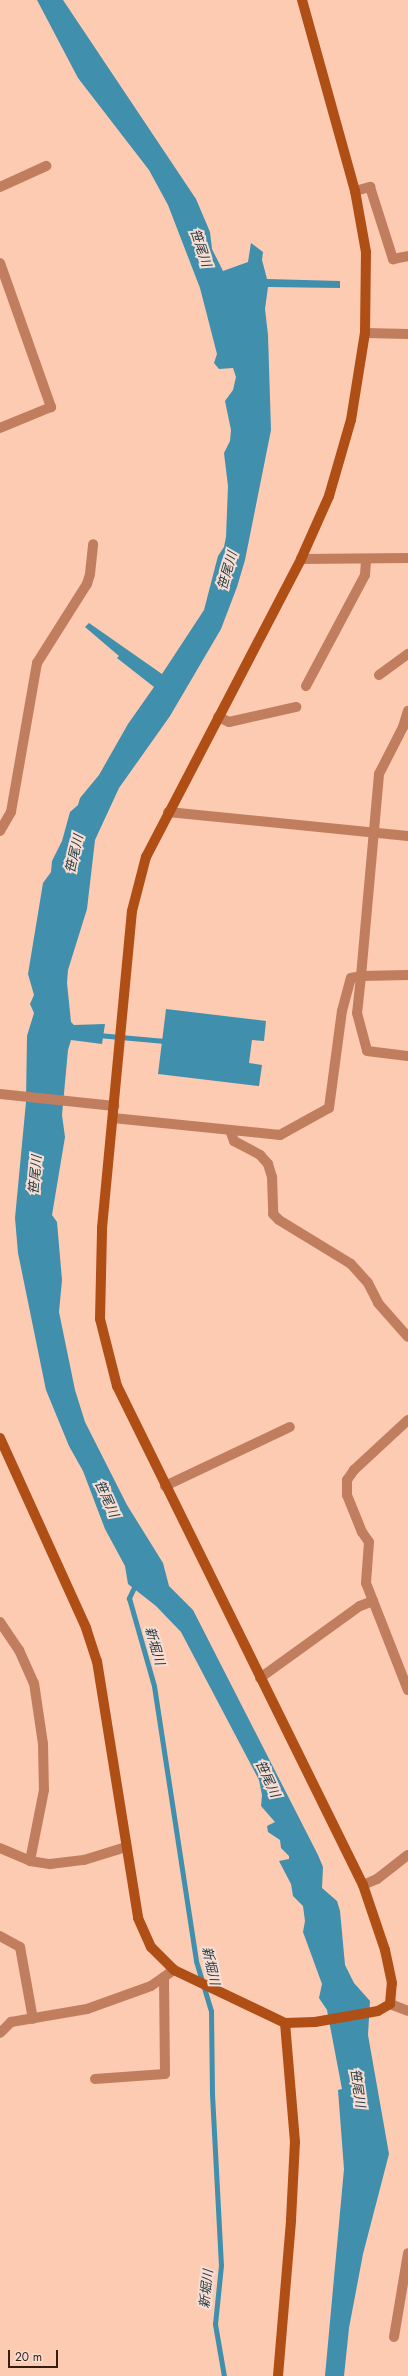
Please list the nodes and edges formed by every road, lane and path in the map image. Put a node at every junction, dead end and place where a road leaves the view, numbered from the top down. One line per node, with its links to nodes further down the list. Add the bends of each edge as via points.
1 (302, 0): 4 (street)
2 (46, 166): 3 (street)
3 (0, 187)
4 (355, 191): 5 (street, via 370,187 393,259); 7 (street, via 366,252)
5 (408, 256)
6 (0, 263): 9 (street, via 51,406)
7 (365, 333): 8 (street); 12 (street, via 351,420 329,496)
8 (408, 334)
9 (0, 428)
10 (93, 544): 21 (street, via 87,584 37,663 11,812)
11 (408, 558): 13 (street)
12 (301, 559): 13 (street); 19 (street)
13 (366, 559): 16 (street, via 365,575)
14 (408, 654): 15 (street)
15 (379, 675)
16 (306, 686)
17 (296, 707): 19 (street, via 229,722)
18 (408, 711): 22 (street, via 403,727 379,774)
19 (218, 717): 20 (street)
20 (168, 812): 22 (street); 28 (street, via 146,857 132,911)
21 (0, 831)
22 (376, 834): 23 (street); 25 (street)
23 (408, 836)
24 (408, 975): 25 (street)
25 (362, 976): 26 (street, via 357,1013 367,1051); 30 (street, via 351,978 342,1011 329,1108 280,1135)
26 (408, 1056)
27 (0, 1094): 28 (street)
28 (114, 1106): 29 (street)
29 (113, 1118): 30 (street); 35 (street, via 102,1228 100,1319 117,1386)
30 (230, 1130): 31 (street, via 234,1142 260,1155 268,1164 272,1177 273,1214 278,1220 351,1264 368,1283 378,1303)
31 (408, 1337)
32 (408, 1420): 36 (street, via 354,1470 347,1480 347,1495 362,1532 369,1542 366,1583)
33 (290, 1427): 35 (street)
34 (0, 1438): 40 (street, via 86,1628 97,1661)
35 (165, 1486): 38 (street)
36 (373, 1601): 38 (street, via 360,1606); 39 (street)
37 (0, 1622): 43 (street, via 19,1650 34,1683 44,1744 44,1790)
38 (260, 1678): 44 (street)
39 (408, 1690)
40 (126, 1847): 43 (street, via 84,1860 50,1864); 46 (street, via 138,1918 151,1947)
41 (0, 1848): 43 (street)
42 (407, 1857): 44 (street, via 377,1879)
43 (30, 1861)
44 (363, 1885): 48 (street, via 385,1950 392,1983)
45 (0, 1936): 50 (street, via 20,1947)
46 (174, 1970): 47 (street); 51 (street)
47 (164, 1977): 50 (street, via 151,1986 86,2008); 53 (street, via 165,2074)
48 (390, 2004): 49 (street); 51 (street, via 378,2011 315,2022)
49 (408, 2011)
50 (33, 2019): 52 (street, via 11,2022)
51 (286, 2023): 56 (street, via 295,2142)
52 (0, 2033)
53 (95, 2079)
54 (408, 2253): 55 (street)
55 (394, 2337)
56 (278, 2376)

